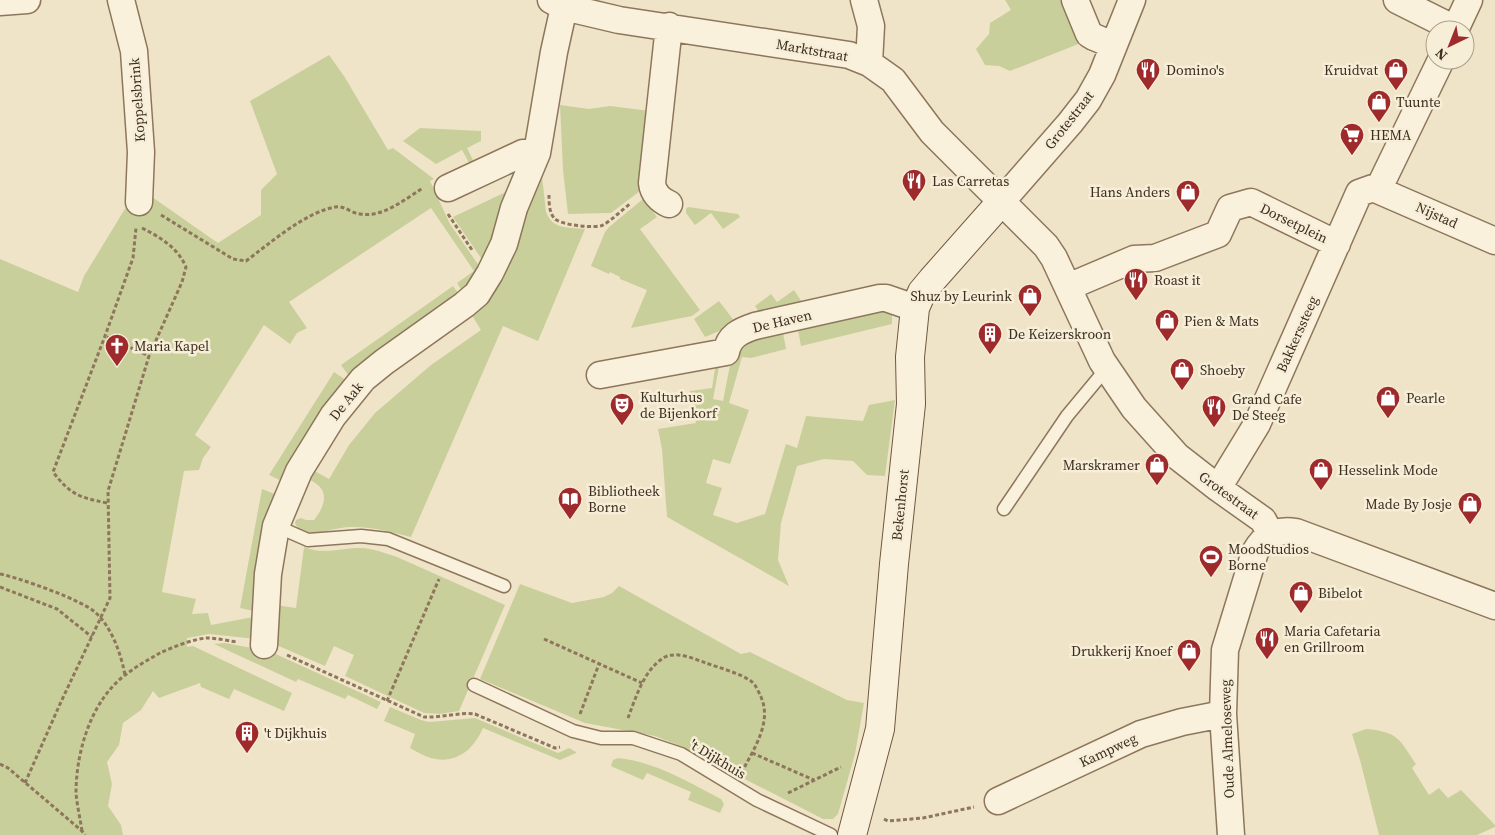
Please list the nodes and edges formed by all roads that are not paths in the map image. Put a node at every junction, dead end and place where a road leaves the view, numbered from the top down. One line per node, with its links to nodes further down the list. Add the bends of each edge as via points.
1 (27, 0): 8 (street)
2 (121, 0): 21 (street, Koppelsbrink, via 134,51 141,152)
3 (864, 0): 15 (street, via 871,26)
4 (1075, 0): 14 (street, via 1089,34)
5 (1132, 0): 14 (street, Grotestraat)
6 (1397, 0): 11 (street)
7 (1469, 0): 12 (street)
8 (0, 2)
9 (558, 4): 10 (street, Marktstraat); 17 (street, Marktstraat, via 554,52)
10 (620, 10): 13 (street, Marktstraat)
11 (1437, 20)
12 (1459, 20)
13 (668, 26): 15 (street, Marktstraat, via 849,55); 20 (street)
14 (1113, 45): 22 (street, Grotestraat, via 1088,100)
15 (869, 63): 22 (street, Marktstraat, via 892,80 932,132)
16 (1436, 70): 19 (street)
17 (537, 153): 18 (street, via 523,153); 23 (street, Marktstraat)
18 (443, 190)
19 (1378, 190): 24 (street, Nijstad); 25 (street, Bakkerssteeg, via 1373,188 1360,193)
20 (661, 196)
21 (139, 202)
22 (1001, 202): 26 (street, via 1046,246); 27 (street, Bekenhorst, via 922,292)
23 (514, 208): 32 (street, De Aak, via 504,244 476,294 384,362 345,400 299,471)
24 (1495, 241)
25 (1337, 244): 26 (street, Dorsetplein, via 1251,202 1230,208 1218,234 1154,258 1134,259); 30 (street, Bakkerssteeg, via 1257,424)
26 (1068, 287): 28 (street)
27 (915, 308): 29 (street, De Haven, via 880,298 754,326 738,332 729,341 726,352); 40 (street, Bekenhorst, via 910,357 911,404 880,728)
28 (1106, 369): 30 (street, Grotestraat, via 1166,445); 31 (lane, via 1068,416)
29 (600, 375)
30 (1218, 488): 33 (street, Grotestraat, via 1263,520)
31 (1004, 509)
32 (276, 526): 34 (lane, via 308,540 361,536 388,539); 36 (street, De Aak, via 268,574)
33 (1271, 535): 35 (street, via 1296,532); 38 (street, Oude Almeloseweg, via 1255,552 1225,650)
34 (504, 586)
35 (1495, 606)
36 (264, 645)
37 (474, 685): 41 (lane, 't Dijkhuis, via 573,731 601,738 633,738 681,754 757,800)
38 (1223, 714): 39 (street, Kampweg, via 1141,734); 42 (street, Oude Almeloseweg)
39 (998, 801)
40 (855, 823)
41 (830, 835)
42 (1231, 835)

